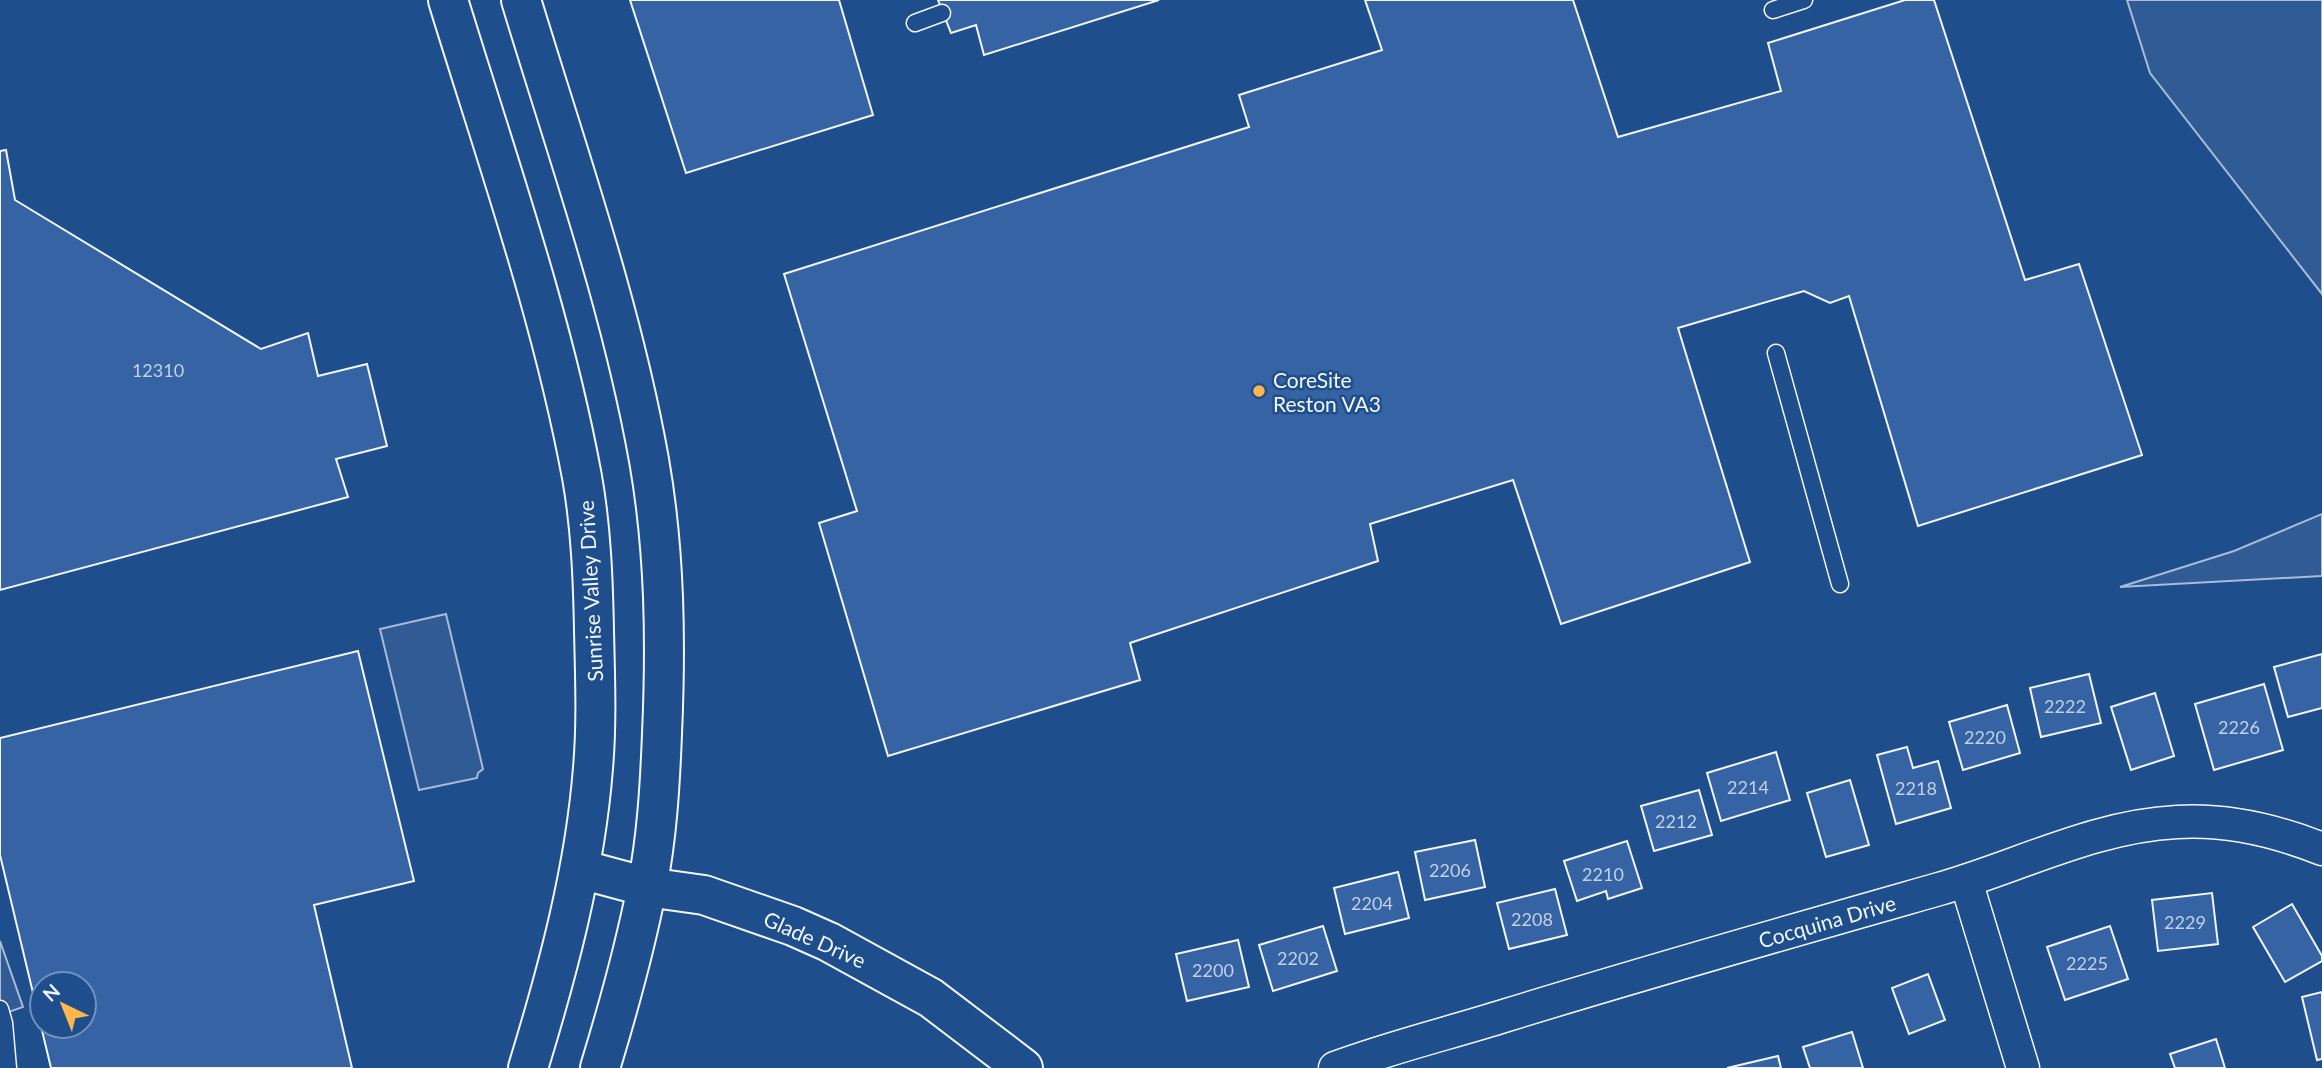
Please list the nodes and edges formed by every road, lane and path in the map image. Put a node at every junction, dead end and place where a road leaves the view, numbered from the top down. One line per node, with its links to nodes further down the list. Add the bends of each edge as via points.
1 (449, 0): 10 (main road, Sunrise Valley Drive, via 539,298 582,478 590,538 595,691 593,768)
2 (521, 0): 12 (main road, via 608,286 649,462 665,643 659,802)
3 (1804, 0): 4 (lane)
4 (1773, 10)
5 (942, 13): 6 (lane)
6 (915, 23)
7 (1776, 353): 8 (lane)
8 (1840, 584)
9 (2322, 849): 11 (street, Cocquina Drive, via 2258,830 2177,822 2127,828)
10 (580, 869): 12 (main road, Glade Drive); 15 (main road, Sunrise Valley Drive)
11 (1966, 881): 18 (street, Cocquina Drive); 19 (street)
12 (647, 887): 16 (main road); 17 (main road, Glade Drive, via 704,895 829,942 931,998)
13 (0, 1009): 14 (lane)
14 (8, 1068)
15 (528, 1068)
16 (600, 1068)
17 (1023, 1068)
18 (1335, 1068)
19 (2023, 1068)

